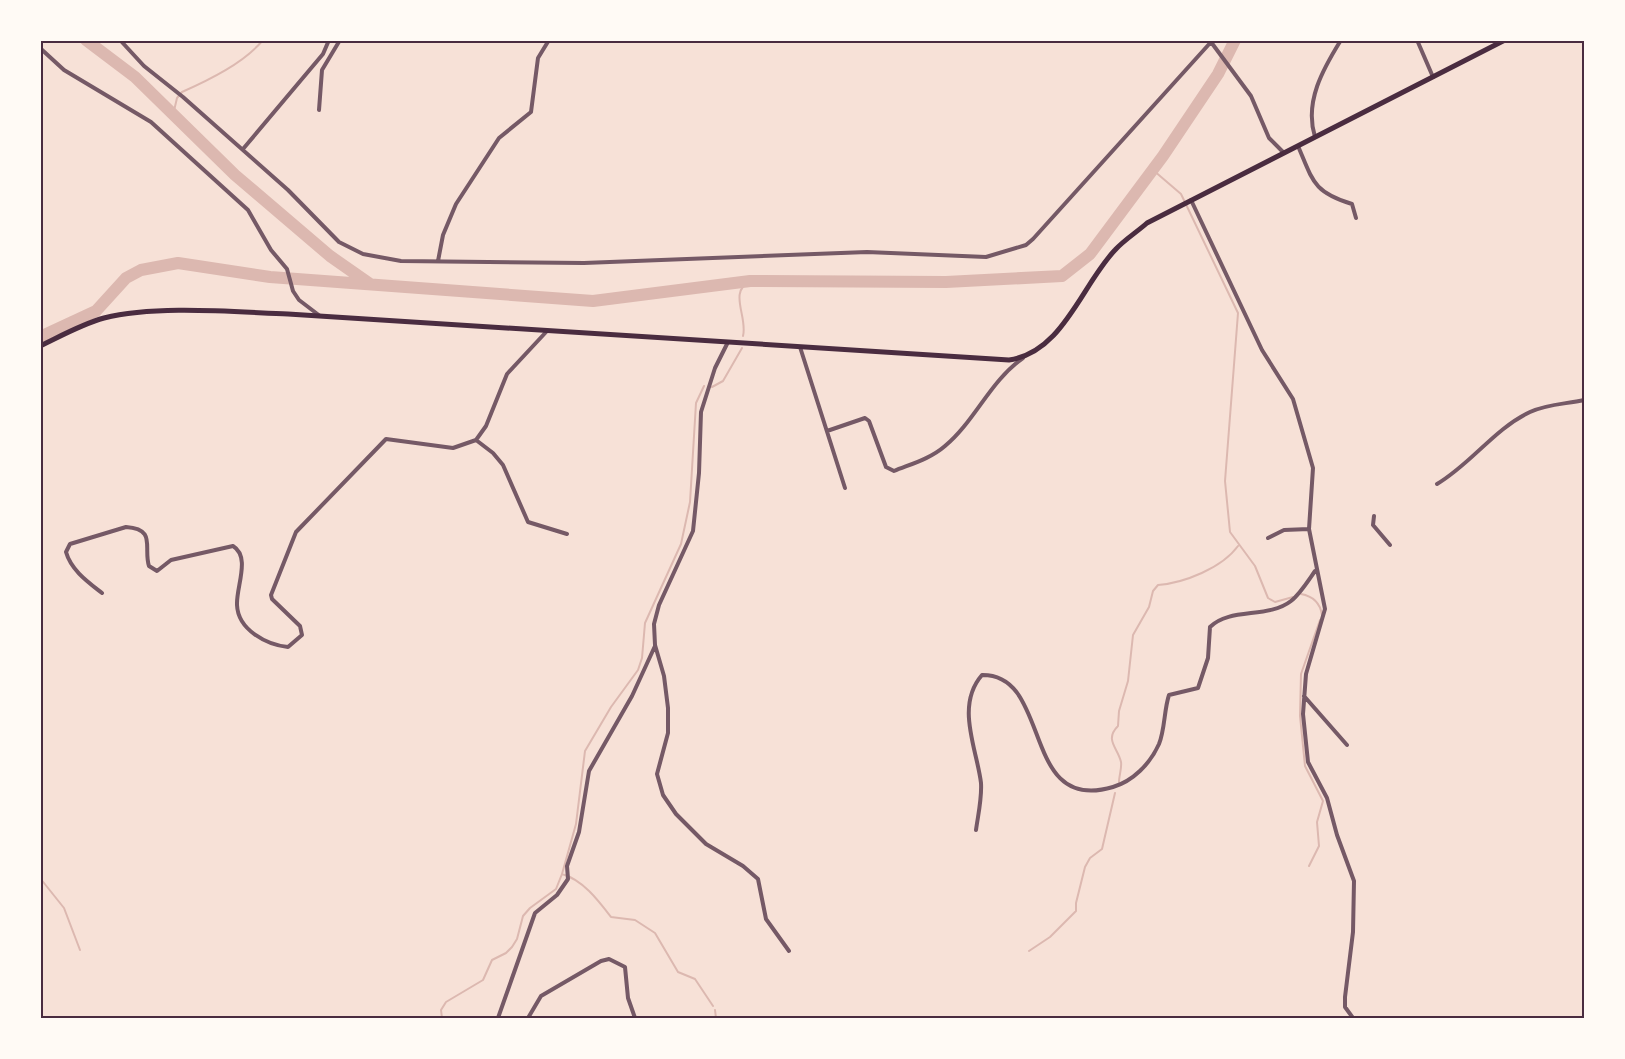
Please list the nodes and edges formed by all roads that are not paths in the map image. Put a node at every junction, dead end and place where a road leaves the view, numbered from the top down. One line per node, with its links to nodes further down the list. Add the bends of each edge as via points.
1 (120, 40): 16 (street, via 144,66)
2 (329, 40): 16 (street, via 323,54)
3 (340, 40): 13 (street, via 322,70)
4 (549, 40): 20 (street, via 538,58 531,112 499,138 456,204 443,235)
5 (1341, 40): 14 (street, via 1325,64 1316,90 1311,124)
6 (1417, 40): 12 (street)
7 (1505, 40): 12 (main road)
8 (1212, 43): 17 (street, via 1251,96 1269,138); 20 (street, via 1033,239 996,256 867,252 584,263)
9 (40, 48): 10 (street)
10 (45, 53): 11 (street); 21 (street, via 64,70 151,122 248,210 287,269 299,300)
11 (40, 57)
12 (1434, 77): 14 (main road)
13 (319, 110)
14 (1315, 137): 15 (main road)
15 (1298, 146): 17 (main road); 19 (street, via 1312,180 1328,197 1352,204)
16 (243, 149): 20 (street, via 348,248 382,259)
17 (1284, 153): 18 (main road)
18 (1186, 202): 26 (main road, via 1147,224 1116,249 1057,331 1035,352); 33 (street, via 1262,350 1293,399 1313,468)
19 (1356, 218)
20 (438, 261)
21 (321, 316): 22 (main road); 24 (main road, via 209,311 129,314 80,327)
22 (547, 331): 23 (main road); 29 (street, via 507,374 486,426)
23 (729, 341): 25 (main road); 39 (street, via 700,412 693,531 656,616)
24 (40, 346)
25 (800, 346): 26 (main road, via 1009,360); 28 (street)
26 (1023, 357): 28 (street, via 1011,366 966,425 943,448 894,471 886,467 865,418)
27 (1584, 400): 30 (street, via 1537,409 1514,421)
28 (826, 431): 31 (street)
29 (476, 440): 34 (street, via 503,465 528,522); 38 (street, via 453,448 386,439 309,517 292,538 271,595 302,630 299,640 288,647 252,634 238,610 242,560 233,546 171,560 157,571 147,561 145,534 134,527 70,544 68,559)
30 (1437, 484)
31 (845, 488)
32 (1374, 516): 36 (street, via 1372,525)
33 (1309, 529): 35 (street, via 1284,530); 37 (street)
34 (567, 534)
35 (1268, 538)
36 (1390, 545)
37 (1315, 571): 40 (street, via 1325,609 1310,657); 42 (street, via 1292,601 1277,609 1215,622 1210,627 1208,658 1198,688 1169,695 1159,744 1145,766 1122,785 1104,790 1083,789 1064,782 1039,746 1027,705 1002,681 982,675 975,682 968,717 981,782)
38 (102, 593)
39 (655, 645): 43 (street, via 668,699 668,732 657,774 663,795 706,844 758,879 765,920); 44 (street, via 632,696 593,761 579,832 567,866 568,879 535,913)
40 (1304, 696): 41 (street); 47 (street, via 1308,762 1327,798 1354,881 1345,998)
41 (1347, 745)
42 (976, 830)
43 (789, 951)
44 (498, 1018)
45 (528, 1018): 46 (street, via 542,996 609,959 625,967 628,998)
46 (635, 1018)
47 (1353, 1018)

